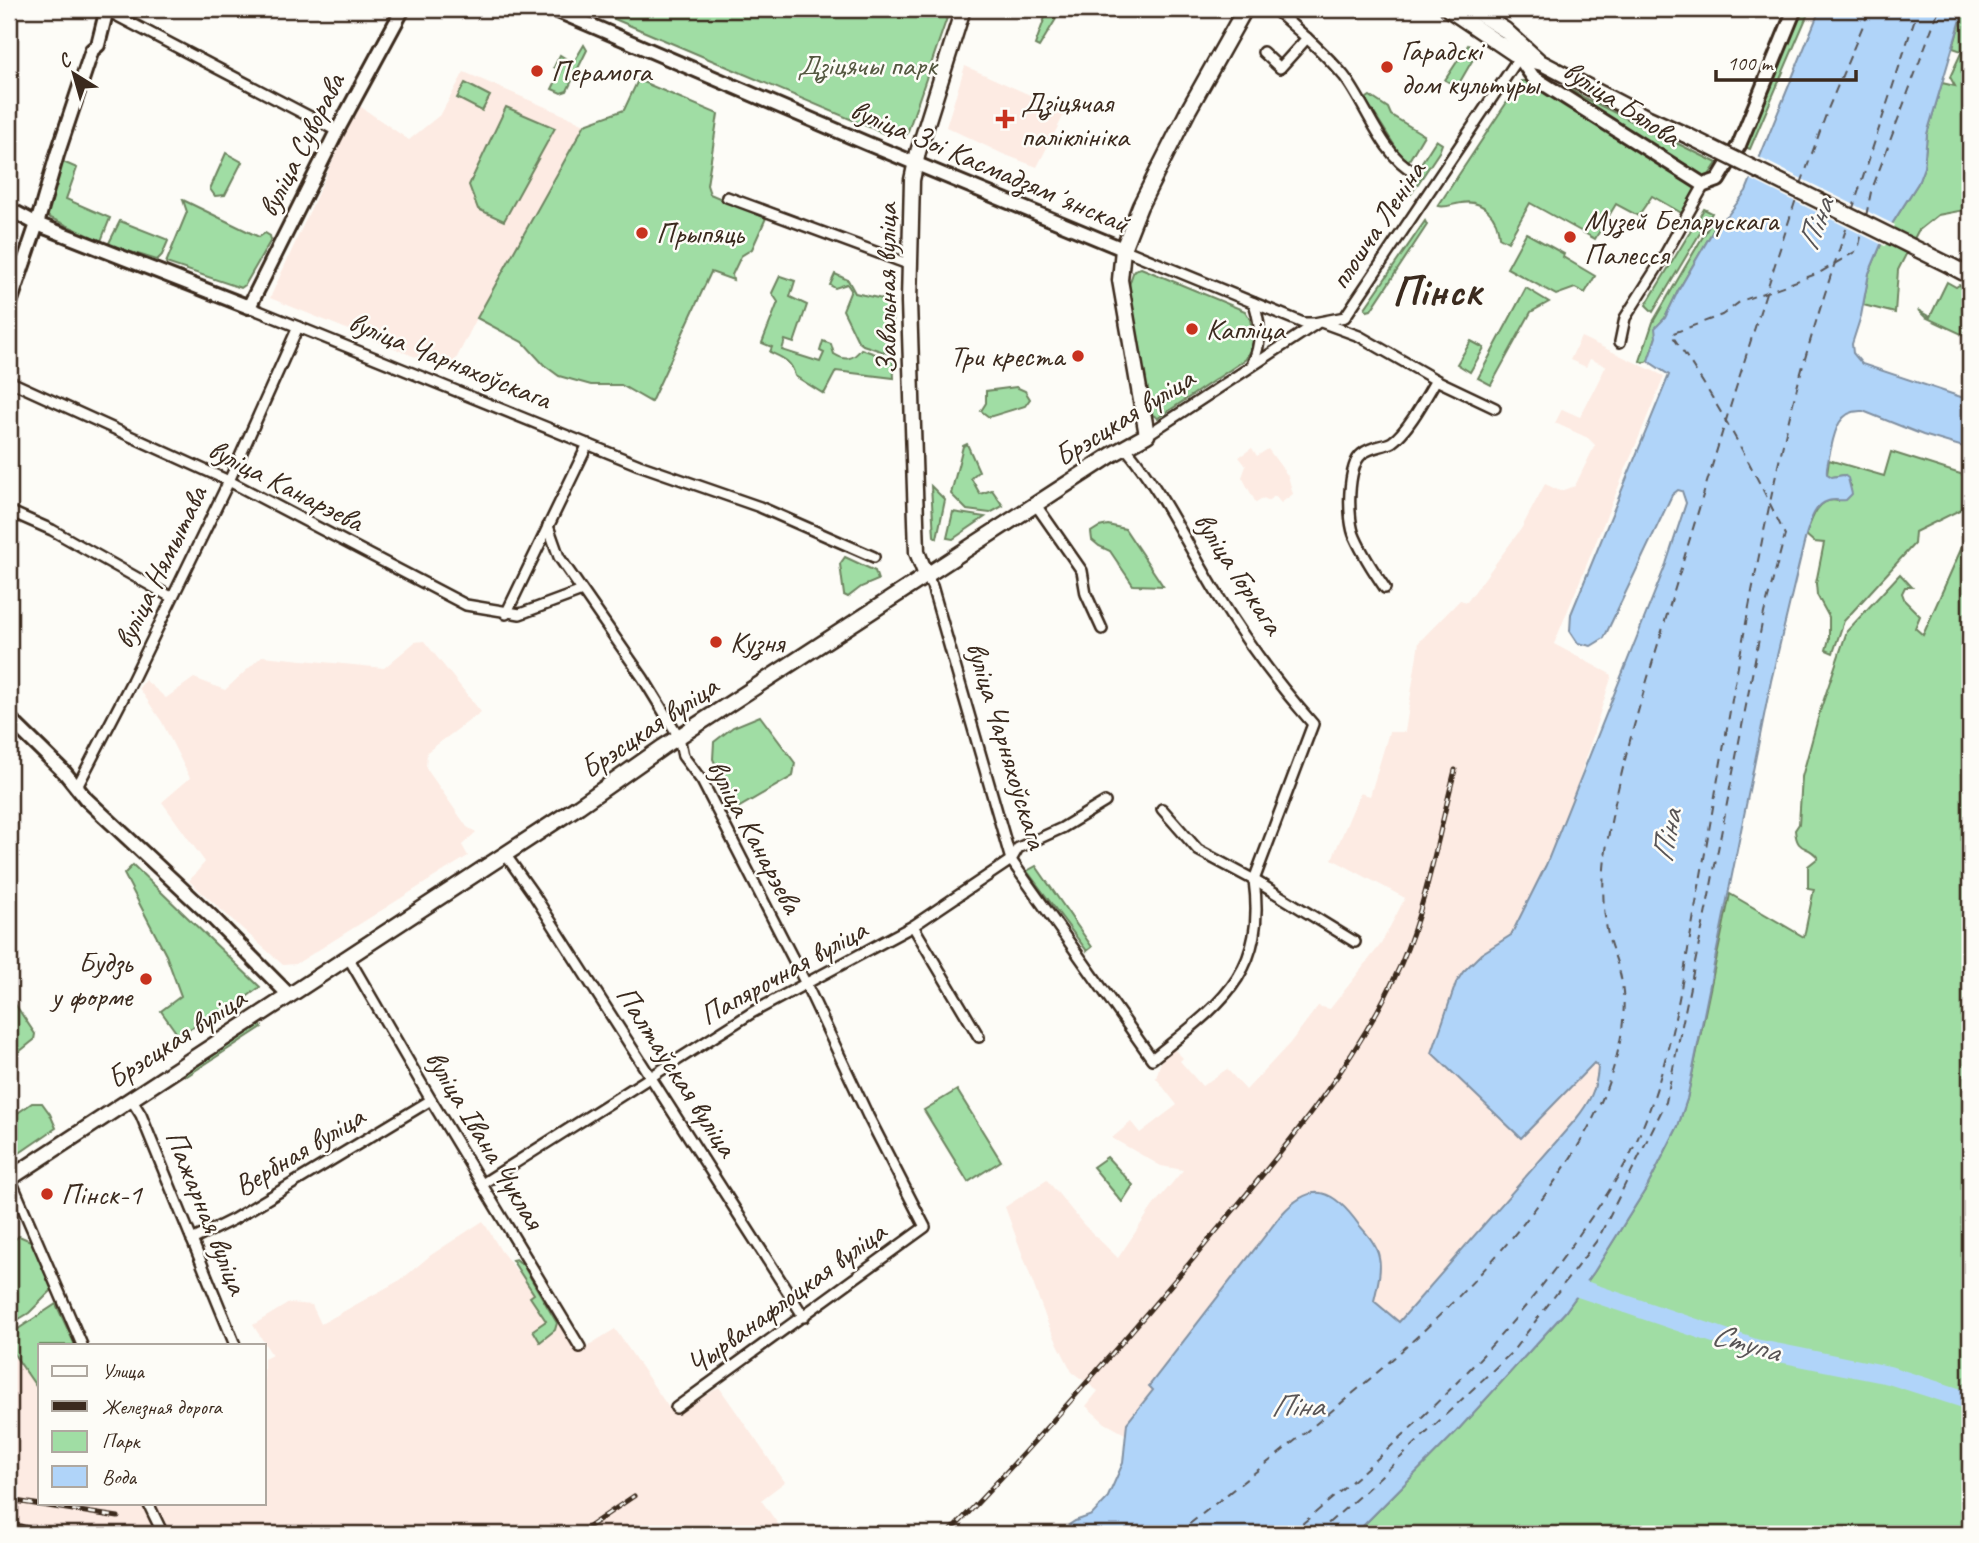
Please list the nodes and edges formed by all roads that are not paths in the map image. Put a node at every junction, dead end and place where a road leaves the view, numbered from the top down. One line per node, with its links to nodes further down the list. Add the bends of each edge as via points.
1 (107, 9): 13 (street); 19 (street)
2 (403, 9): 13 (street, вуліца Суворава)
3 (553, 9): 14 (street, вуліца Зоі Касмадзямʼянскай)
4 (963, 9): 14 (main road, Завальная вуліца)
5 (1245, 9): 20 (main road, via 1189,109)
6 (1274, 9): 10 (street)
7 (1448, 9): 12 (main road, вуліца Бялова)
8 (1472, 9): 12 (main road, вуліца Бялова, via 1505,30)
9 (1795, 9): 16 (street, via 1739,145 1718,180)
10 (1307, 38): 11 (street, via 1280,68); 15 (street, via 1345,78 1389,148)
11 (1262, 52)
12 (1522, 52): 16 (street, вуліца Бялова, via 1533,77); 22 (main road, вуліца Бялова, bridge); 26 (street, плошча Леніна, via 1345,317)
13 (337, 131): 25 (street, вуліца Суворава)
14 (916, 162): 20 (street, вуліца Зоі Касмадзямʼянскай); 21 (main road, Завальная вуліца)
15 (1413, 171)
16 (1704, 185): 28 (street, via 1625,318)
17 (727, 197): 21 (street)
18 (9, 209): 19 (street, вуліца Чарняхоўскага)
19 (37, 224): 24 (street); 25 (street, вуліца Чарняхоўскага)
20 (1123, 249): 23 (street, вуліца Зоі Касмадзямʼянскай); 33 (main road, via 1120,280)
21 (908, 264): 41 (main road, Завальная вуліца, via 918,552)
22 (1970, 276)
23 (1254, 303): 26 (street, вуліца Зоі Касмадзямʼянскай, via 1303,323); 29 (street, via 1261,331)
24 (9, 306)
25 (249, 307): 27 (street, вуліца Чарняхоўскага)
26 (1321, 322): 29 (street, Брэсцкая вуліца); 30 (street, плошча Леніна, via 1359,336)
27 (298, 327): 34 (street, вуліца Чарняхоўскага); 36 (street, вуліца Нямытава)
28 (1620, 342)
29 (1252, 367): 33 (street, Брэсцкая вуліца)
30 (1436, 380): 32 (street, плошча Леніна); 42 (street, via 1396,437 1360,454 1352,469 1353,534)
31 (9, 381): 36 (street, вуліца Канарэева)
32 (1495, 408)
33 (1147, 435): 35 (main road, Брэсцкая вуліца)
34 (588, 444): 39 (street); 40 (street, вуліца Чарняхоўскага, via 760,507)
35 (1125, 447): 37 (main road, Брэсцкая вуліца); 54 (street, вуліца Горкага, via 1218,596 1313,724)
36 (229, 481): 44 (street, вуліца Нямытава); 45 (street, вуліца Канарэева, via 466,605)
37 (1036, 505): 41 (main road, Брэсцкая вуліца); 46 (street, via 1082,570 1086,594)
38 (9, 511): 44 (street)
39 (548, 526): 43 (street, вуліца Канарэева, via 559,557); 45 (street)
40 (874, 556)
41 (926, 575): 48 (main road, Брэсцкая вуліца); 53 (street, вуліца Чарняхоўскага)
42 (1385, 588)
43 (582, 591): 45 (street, вуліца Канарэева, via 520,614); 48 (street, вуліца Канарэева)
44 (171, 597): 49 (street, вуліца Нямытава)
45 (506, 614)
46 (1102, 629)
47 (9, 718): 49 (street)
48 (679, 737): 52 (main road, Брэсцкая вуліца); 58 (street, вуліца Канарэева, via 683,755 702,780)
49 (77, 787): 59 (street)
50 (1105, 802): 53 (street, Папярочная вуліца, via 1018,848)
51 (1162, 809): 54 (street, via 1198,850)
52 (505, 854): 57 (main road, Брэсцкая вуліца); 61 (street, Палтаўская вуліца)
53 (1011, 860): 54 (street, вуліца Чарняхоўскага, via 1152,1059 1223,1000 1241,974 1252,950); 55 (street, Папярочная вуліца)
54 (1254, 880): 56 (street)
55 (913, 926): 58 (street, Папярочная вуліца); 60 (street)
56 (1355, 942)
57 (348, 957): 59 (main road, Брэсцкая вуліца); 63 (street, вуліца Івана Чуклая)
58 (806, 984): 61 (street, Папярочная вуліца); 66 (street, вуліца Канарэева)
59 (289, 995): 62 (main road, Брэсцкая вуліца)
60 (979, 1037)
61 (651, 1077): 65 (street, Папярочная вуліца); 68 (street, Палтаўская вуліца)
62 (131, 1099): 64 (main road, Брэсцкая вуліца); 67 (street, Пажарная вуліца)
63 (430, 1100): 65 (street, вуліца Івана Чуклая); 67 (street, Вербная вуліца)
64 (9, 1178): 69 (street)
65 (482, 1184): 71 (street, вуліца Івана Чуклая)
66 (925, 1227): 68 (street, Чырванафлоцкая вуліца)
67 (192, 1240): 70 (street, Пажарная вуліца)
68 (804, 1317): 72 (street, Чырванафлоцкая вуліца)
69 (82, 1344)
70 (235, 1344)
71 (580, 1347)
72 (676, 1408)
73 (148, 1504): 74 (street)
74 (163, 1534)

